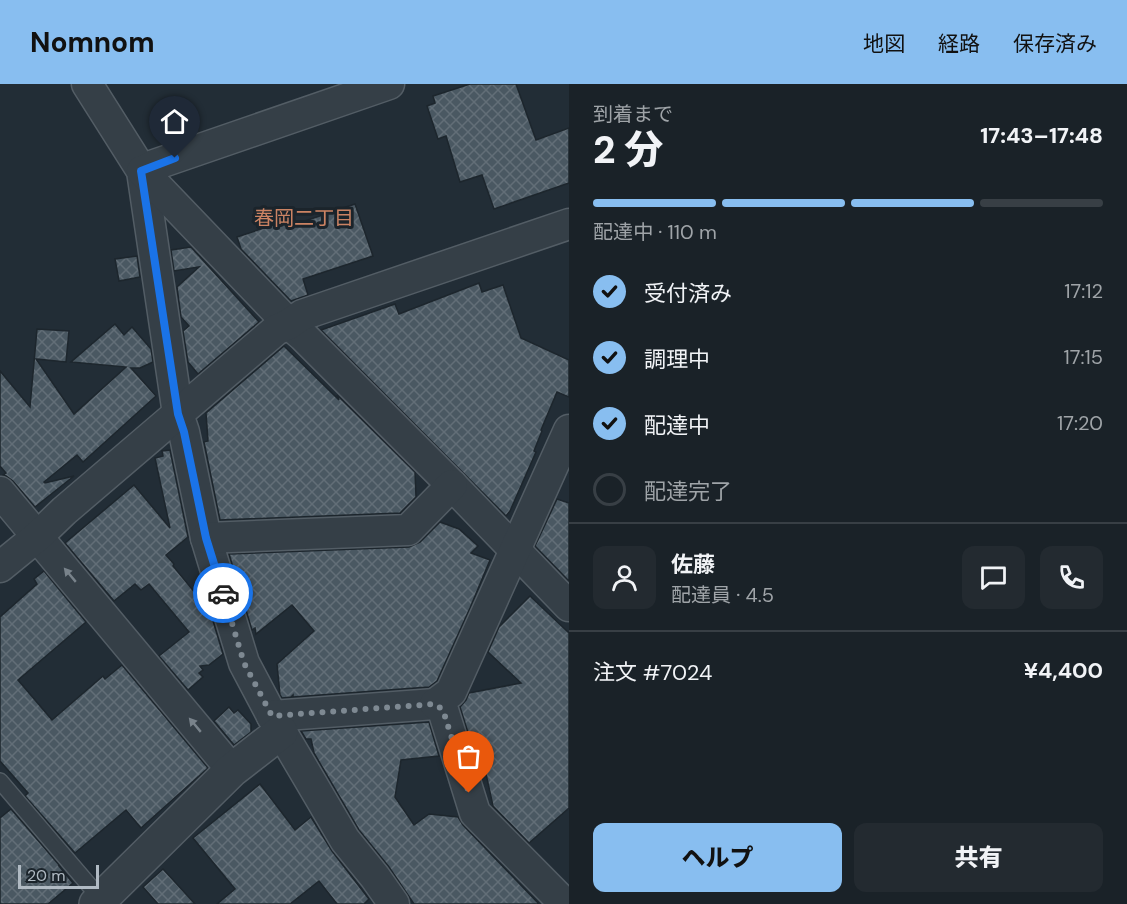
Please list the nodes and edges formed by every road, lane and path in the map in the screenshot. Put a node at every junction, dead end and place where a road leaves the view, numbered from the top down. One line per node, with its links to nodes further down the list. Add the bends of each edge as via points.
1 (87, 84): 3 (street)
2 (389, 84): 3 (street)
3 (141, 171): 5 (street); 6 (street)
4 (569, 224): 5 (street, via 302,315)
5 (289, 324): 6 (street, via 276,330); 8 (street)
6 (178, 414): 10 (street); 11 (street)
7 (569, 430): 12 (street)
8 (452, 485): 11 (street, via 408,531); 12 (street)
9 (0, 492): 10 (street)
10 (38, 536): 13 (street); 17 (street, one-way to 10)
11 (206, 538): 16 (street, via 244,663)
12 (515, 551): 14 (street); 15 (street, via 451,692)
13 (0, 567)
14 (569, 606)
15 (435, 704): 16 (street); 21 (street, via 443,710 475,813)
16 (277, 724): 17 (street); 20 (street, via 345,840)
17 (232, 770): 19 (street)
18 (0, 781): 19 (lane)
19 (99, 902)
20 (394, 904)
21 (565, 904)

